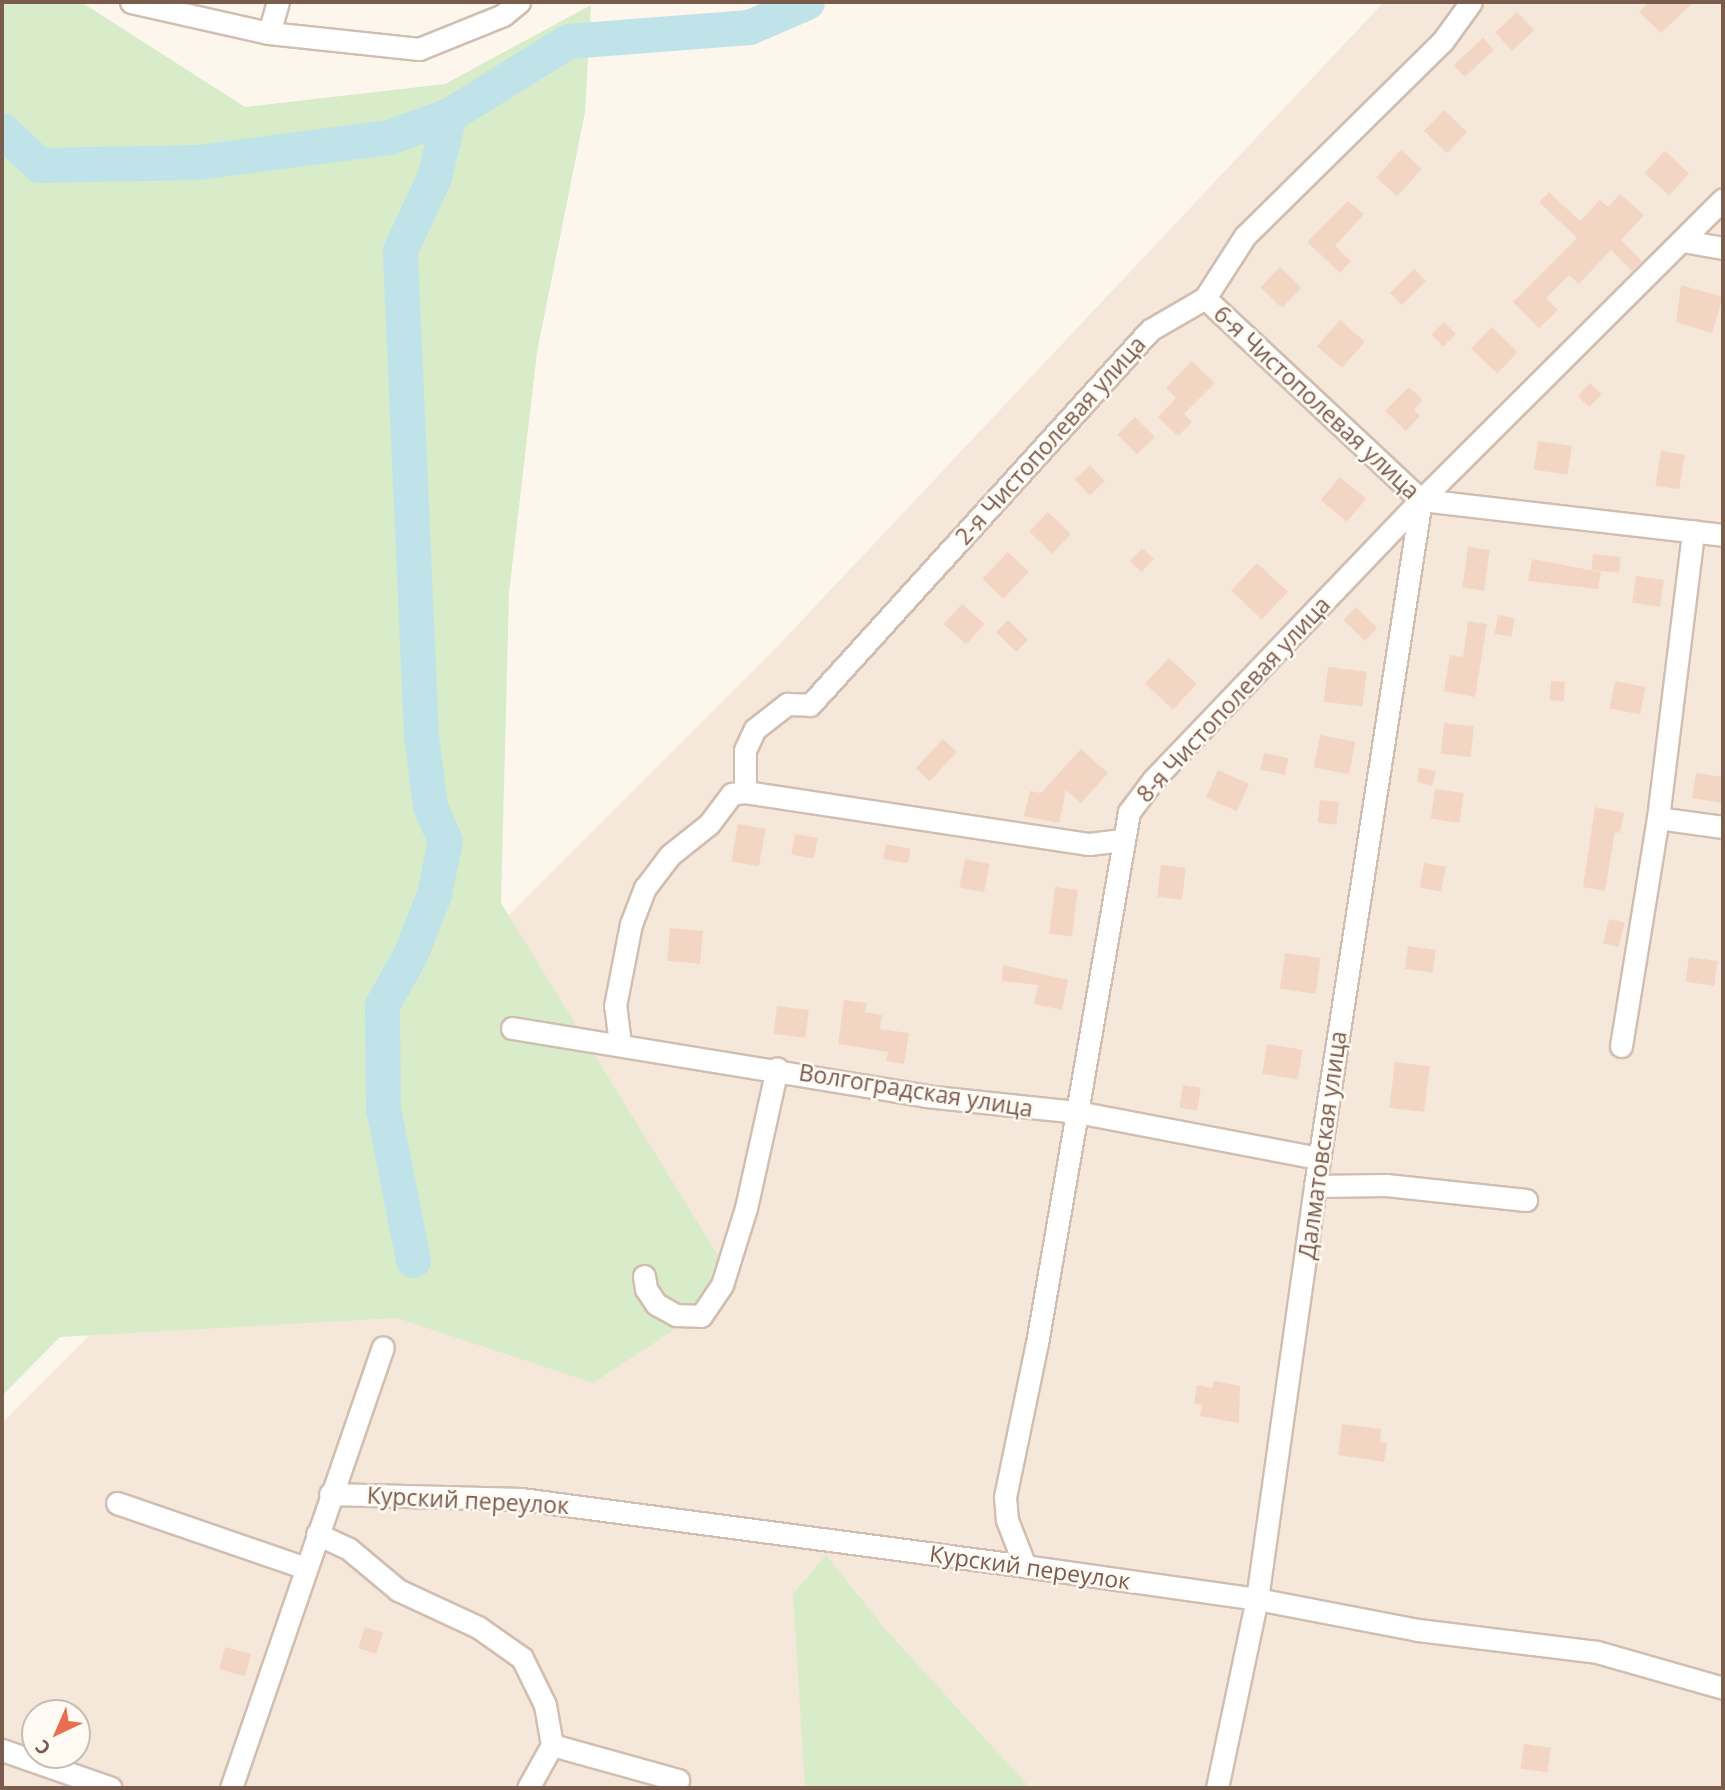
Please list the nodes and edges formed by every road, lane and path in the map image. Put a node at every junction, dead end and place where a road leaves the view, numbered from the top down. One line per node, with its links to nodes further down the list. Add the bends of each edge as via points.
1 (131, 2): 5 (street)
2 (278, 2): 5 (street)
3 (519, 2): 5 (street, via 503,15 419,49)
4 (1471, 2): 9 (street, 2-я Чистополевая улица, via 1442,42 1245,236)
5 (269, 33)
6 (1723, 199): 7 (street, 8-я Чистополевая улица)
7 (1683, 241): 8 (street); 10 (street, 8-я Чистополевая улица)
8 (1723, 248)
9 (1205, 298): 10 (street, 6-я Чистополевая улица); 13 (street, 2-я Чистополевая улица, via 1150,330 810,705 787,704 755,729 745,750)
10 (1421, 500): 11 (street, 6-я Чистополевая улица); 16 (street, 8-я Чистополевая улица, via 1139,795 1129,812); 22 (street, Далматовская улица)
11 (1693, 531): 12 (street, 6-я Чистополевая улица); 14 (street)
12 (1723, 536)
13 (745, 792): 16 (street, via 1090,844); 18 (street, via 732,794 709,824 670,855 645,888 631,924 615,1006)
14 (1658, 818): 15 (street); 19 (street)
15 (1723, 827)
16 (1124, 840): 21 (street, 8-я Чистополевая улица)
17 (512, 1028): 18 (street, Волгоградская улица)
18 (620, 1044): 20 (street, Волгоградская улица)
19 (1621, 1046)
20 (778, 1068): 21 (street, Волгоградская улица, via 925,1096); 25 (street, via 746,1208 722,1285 701,1316 676,1315 656,1304)
21 (1077, 1112): 22 (street, Волгоградская улица); 30 (street, 8-я Чистополевая улица, via 1005,1497 1007,1520)
22 (1319, 1158): 23 (street, Далматовская улица)
23 (1315, 1186): 24 (street, via 1386,1185); 32 (street, Далматовская улица)
24 (1526, 1200)
25 (644, 1276)
26 (383, 1347): 27 (street)
27 (330, 1494): 29 (street); 30 (street, Курский переулок, via 521,1499)
28 (117, 1503): 31 (street)
29 (317, 1534): 31 (street); 34 (street, via 349,1549 398,1590 478,1627 523,1658 545,1705)
30 (1025, 1566): 32 (street, Курский переулок)
31 (306, 1568): 38 (street)
32 (1258, 1600): 33 (street, Курский переулок, via 1418,1630 1597,1652); 40 (street, Далматовская улица)
33 (1723, 1688)
34 (552, 1745): 36 (street); 39 (street)
35 (2, 1750): 37 (street)
36 (678, 1780)
37 (111, 1788)
38 (231, 1788)
39 (528, 1788)
40 (1217, 1788)

